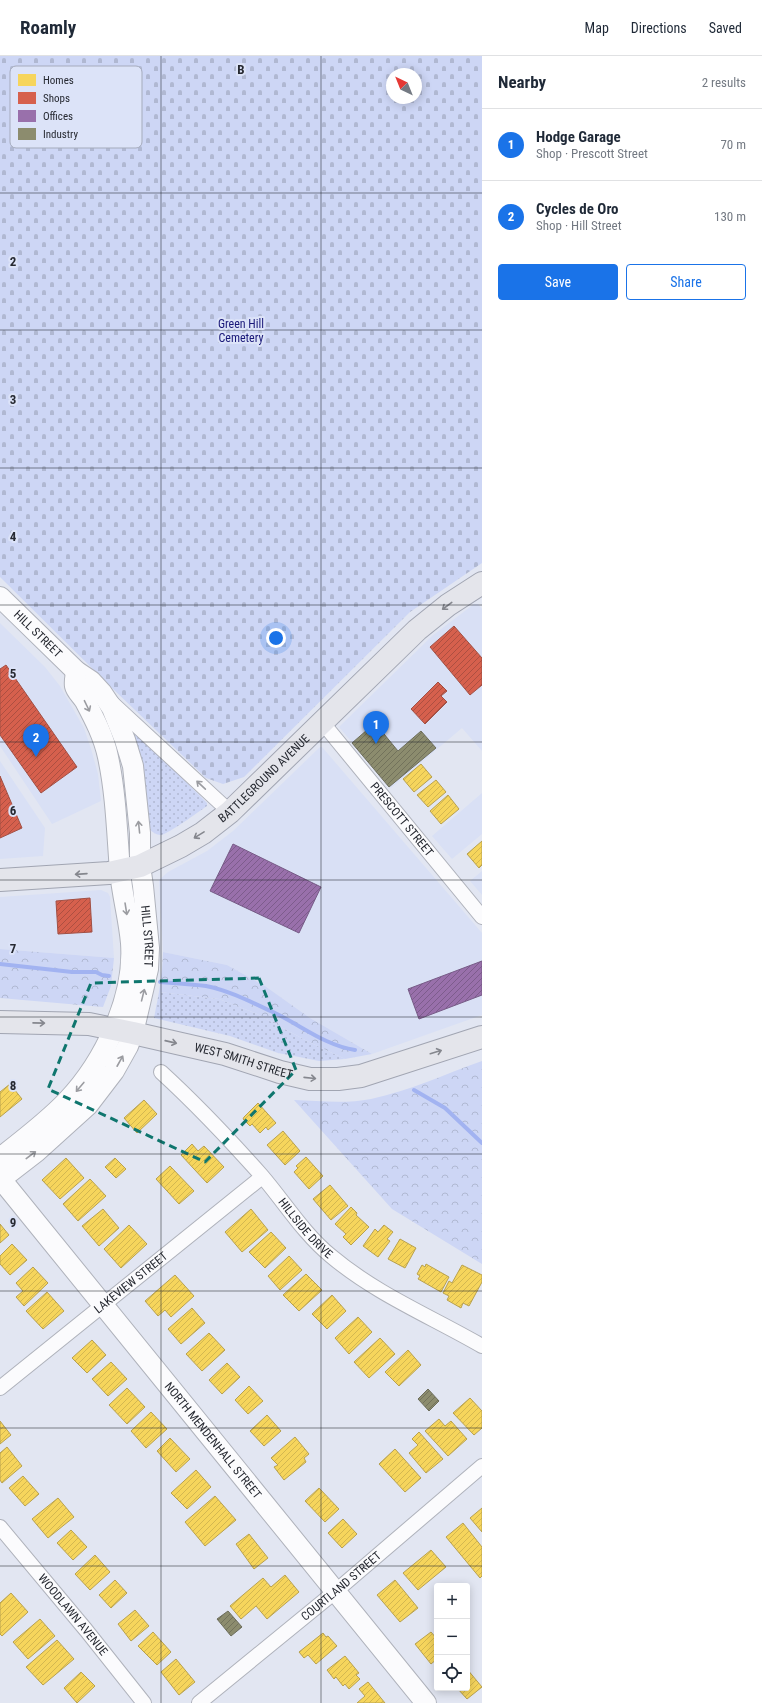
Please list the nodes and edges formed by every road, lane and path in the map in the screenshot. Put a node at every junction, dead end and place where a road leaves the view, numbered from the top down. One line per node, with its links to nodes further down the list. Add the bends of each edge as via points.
1 (481, 585): 5 (main road, BATTLEGROUND AVENUE, one-way to 5, via 448,605 417,630)
2 (0, 597): 3 (street, HILL STREET)
3 (76, 670): 4 (street, HILL STREET); 7 (street, HILL STREET, one-way to 7, via 75,686 98,728 108,756 116,811)
4 (102, 693): 6 (street, HILL STREET, one-way to 4); 7 (street, HILL STREET, one-way to 4, via 140,834 133,766 112,708)
5 (322, 722): 6 (main road, BATTLEGROUND AVENUE); 9 (street, PRESCOTT STREET)
6 (230, 812): 7 (main road, BATTLEGROUND AVENUE, one-way to 7, via 181,846)
7 (130, 868): 8 (main road, BATTLEGROUND AVENUE, one-way to 8); 11 (street, HILL STREET, via 143,886 149,948 148,969)
8 (0, 880)
9 (482, 917)
10 (0, 1022): 11 (main road, WEST SMITH STREET, one-way to 11, via 90,1024)
11 (124, 1031): 12 (main road, WEST SMITH STREET, one-way to 12, via 225,1054 310,1079 361,1076); 14 (street, HILL STREET, one-way to 14, via 68,1101); 16 (street, HILL STREET, one-way to 11, via 36,1152 88,1105 114,1071 128,1046)
12 (482, 1037)
13 (161, 1072): 15 (street, HILLSIDE DRIVE, via 191,1099)
14 (0, 1158)
15 (262, 1177): 17 (street, LAKEVIEW STREET); 18 (street, HILLSIDE DRIVE, via 330,1256 367,1284)
16 (0, 1179): 17 (street, NORTH MENDENHALL STREET)
17 (104, 1304): 19 (street, LAKEVIEW STREET); 22 (street, NORTH MENDENHALL STREET)
18 (482, 1346)
19 (0, 1388)
20 (482, 1466): 22 (street, COURTLAND STREET)
21 (0, 1527): 23 (street, WOODLAWN AVENUE)
22 (336, 1591): 24 (street, COURTLAND STREET); 25 (street, NORTH MENDENHALL STREET)
23 (144, 1703)
24 (199, 1703)
25 (426, 1703)

